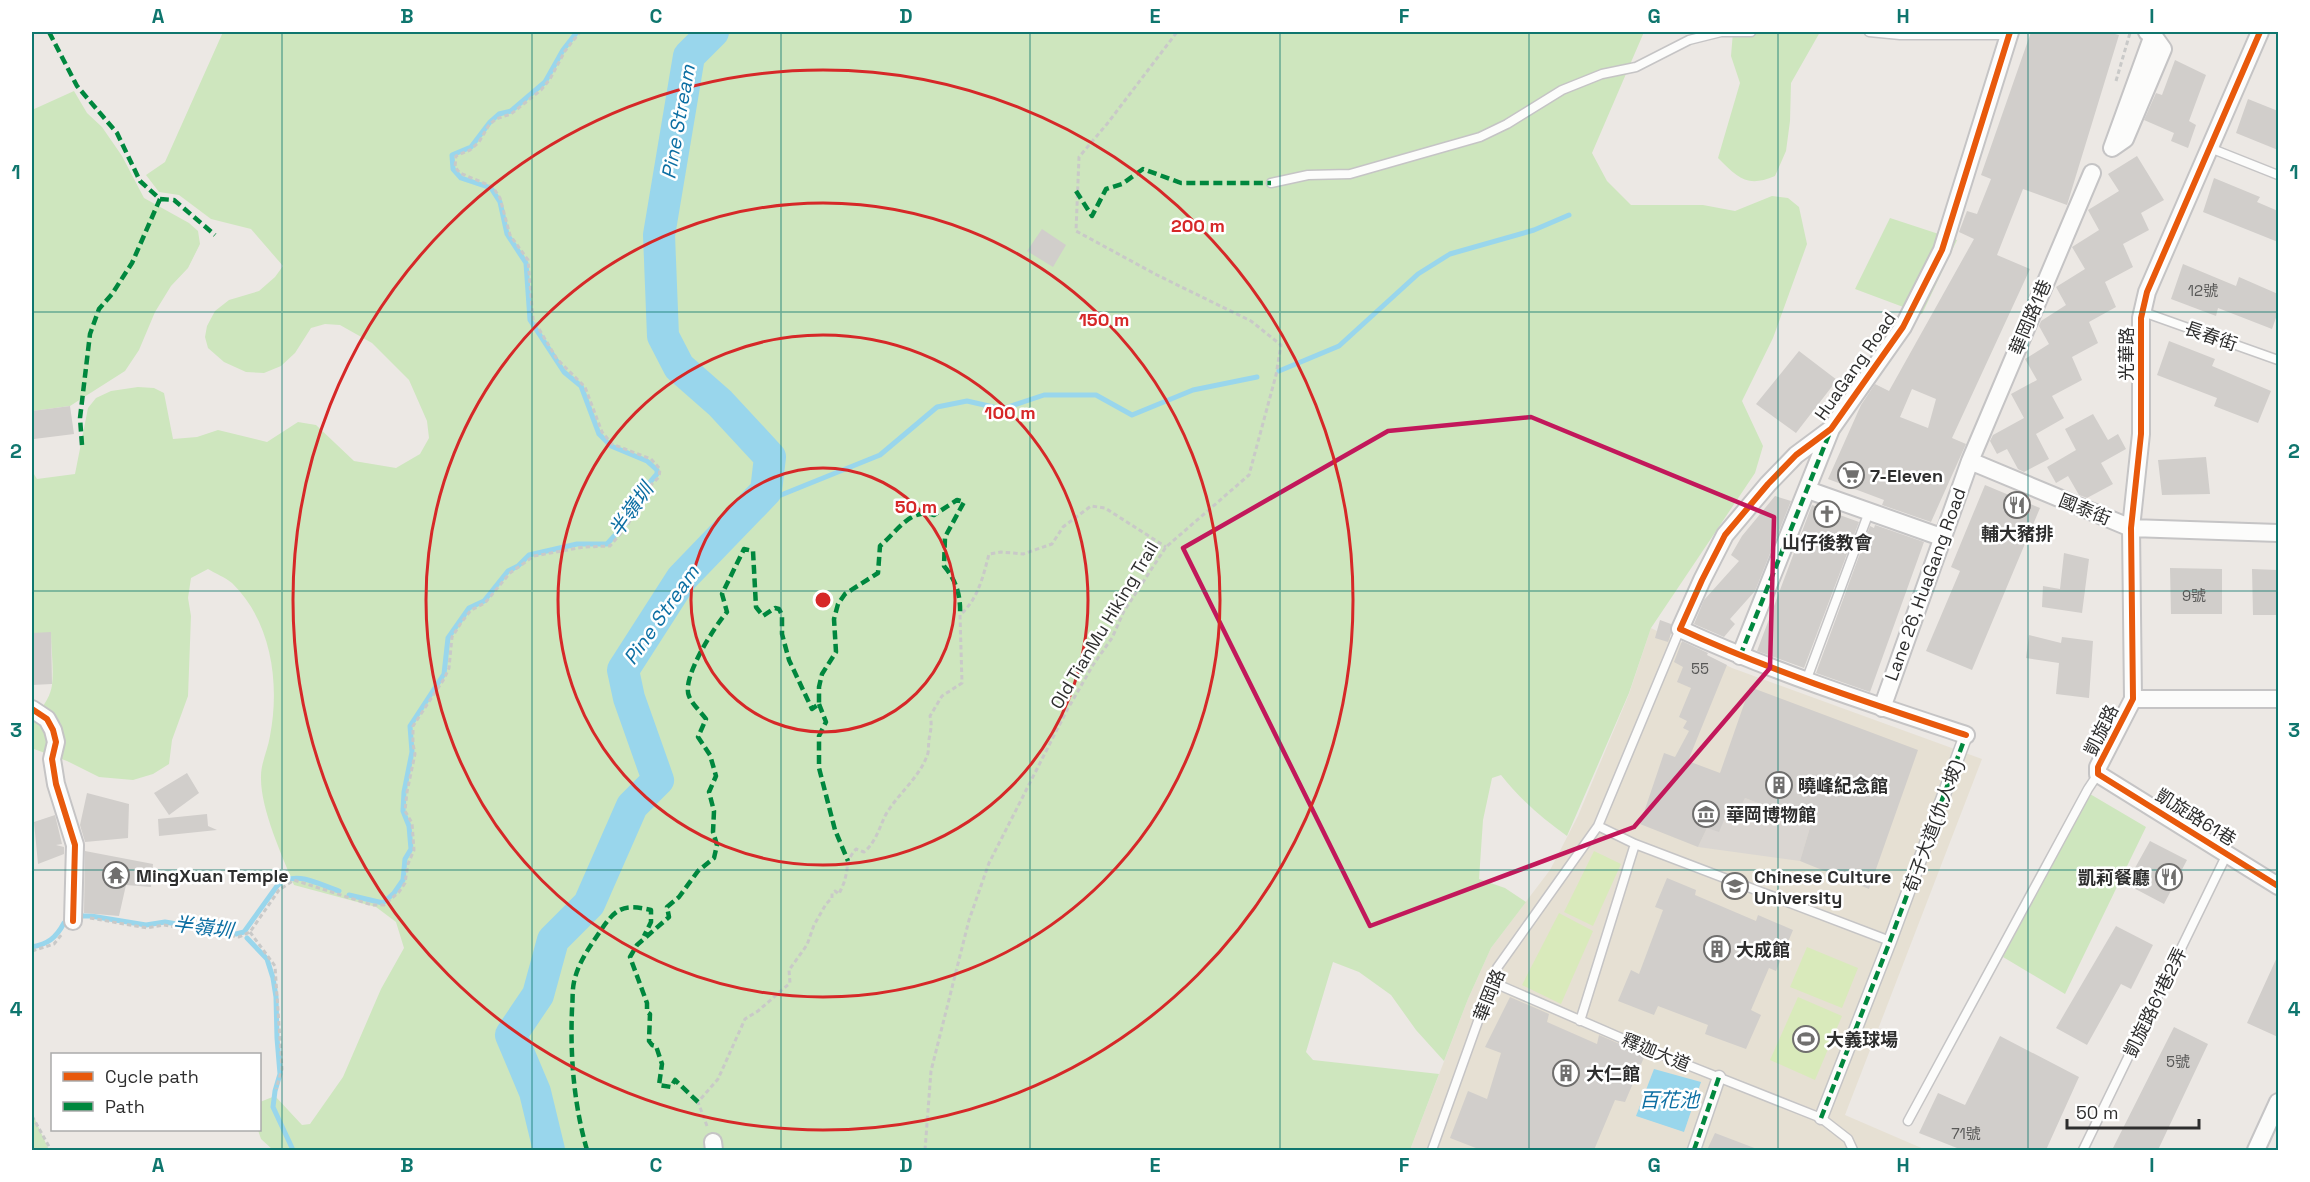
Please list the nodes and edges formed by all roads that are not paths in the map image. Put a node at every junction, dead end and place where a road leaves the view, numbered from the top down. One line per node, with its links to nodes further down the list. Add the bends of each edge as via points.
1 (1751, 32): 9 (lane, via 1720,32 1689,40 1636,67 1602,74 1562,90 1480,137 1350,174 1308,175)
2 (1869, 32): 4 (lane)
3 (2260, 32): 6 (street, 光華路)
4 (2009, 33): 12 (street, HuaGang Road, via 1942,250 1903,327)
5 (2150, 33): 5 (street, via 2116,136 2112,148 2125,139 2163,49)
6 (2210, 148): 8 (lane); 10 (street, 光華路, via 2147,292)
7 (2092, 173): 13 (street, 華岡路1巷)
8 (2278, 175)
9 (1271, 183)
10 (2143, 312): 11 (lane, 長春街); 16 (street, 光華路, via 2141,434)
11 (2278, 360)
12 (1831, 429): 14 (street); 19 (street, HuaGang Road, via 1796,455 1725,535)
13 (1970, 461): 16 (street, 國泰街); 18 (street, Lane 26, HuaGang Road)
14 (1808, 489): 15 (street); 20 (street)
15 (1869, 512): 18 (street); 21 (lane)
16 (2131, 528): 17 (street, 國泰街); 22 (street, 光華路)
17 (2278, 533)
18 (1941, 537): 24 (street, Lane 26, HuaGang Road)
19 (1680, 629): 20 (street); 28 (lane, 華岡路)
20 (1740, 656): 21 (street)
21 (1806, 681): 24 (street)
22 (2133, 699): 23 (street, 凱旋路); 27 (street, 凱旋路)
23 (2278, 699)
24 (1882, 708): 26 (street)
25 (32, 709): 32 (street, via 47,719 56,742 52,759 56,784 75,845)
26 (1966, 735): 33 (street, 荀子大道(仇人坡))
27 (2098, 774): 30 (street, 凱旋路61巷); 39 (lane, 凱旋路)
28 (1598, 826): 29 (lane); 34 (lane, 華岡路, via 1497,968)
29 (1635, 844): 33 (lane); 35 (lane)
30 (2227, 854): 31 (street, 凱旋路61巷); 43 (lane, 凱旋路61巷2弄)
31 (2278, 886)
32 (72, 921)
33 (1890, 942): 38 (street, 荀子大道(仇人坡))
34 (1492, 982): 35 (lane, 釋迦大道); 40 (lane, 華岡路)
35 (1580, 1021): 36 (lane, 釋迦大道)
36 (1719, 1077): 38 (lane, 釋迦大道); 41 (street)
37 (2278, 1101): 44 (street)
38 (1821, 1118): 42 (lane, 釋迦大道, via 1848,1139)
39 (1908, 1121)
40 (1432, 1150)
41 (1694, 1150)
42 (1852, 1150)
43 (2084, 1150)
44 (2256, 1150)

